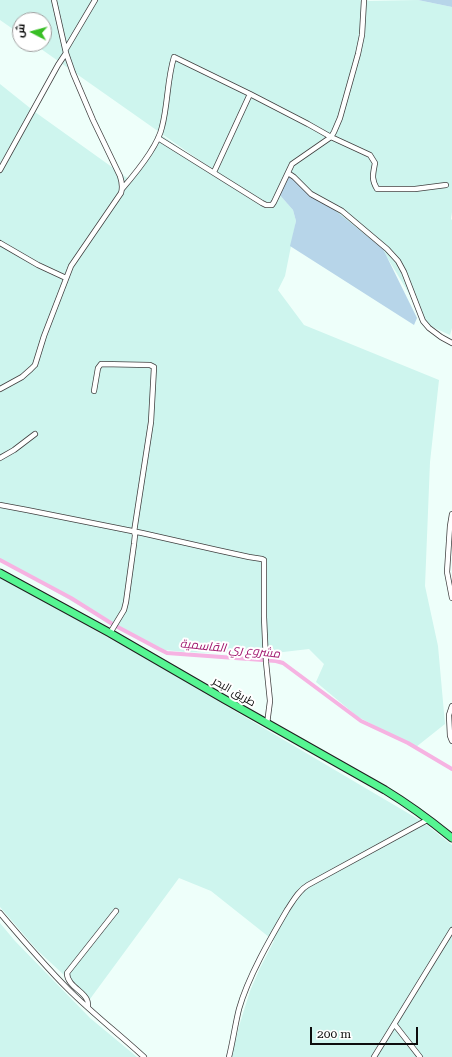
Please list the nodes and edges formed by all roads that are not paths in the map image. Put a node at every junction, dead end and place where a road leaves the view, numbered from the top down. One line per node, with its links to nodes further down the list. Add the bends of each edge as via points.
1 (54, 0): 4 (street)
2 (95, 0): 4 (street)
3 (364, 0): 6 (street, via 358,54 340,118)
4 (66, 51): 8 (street); 12 (street, via 93,120 120,176)
5 (250, 94): 6 (street); 7 (street, via 174,57 166,108); 9 (street)
6 (331, 137): 10 (street, via 295,161); 11 (street, via 370,155 375,163 373,182 377,189 415,190)
7 (158, 138): 9 (street); 12 (street, via 134,176)
8 (0, 170)
9 (214, 172): 10 (street, via 262,203 270,205 274,202)
10 (288, 173): 15 (street, via 311,194 342,211 398,261 423,320 429,328)
11 (446, 185)
12 (122, 189): 14 (street, via 71,266)
13 (0, 243): 14 (street)
14 (66, 278): 16 (street, via 35,365 22,377)
15 (452, 343)
16 (0, 389)
17 (94, 391): 22 (street, via 101,364 154,367 150,422)
18 (35, 434): 19 (street)
19 (0, 458)
20 (0, 505): 22 (street)
21 (452, 514): 24 (street, via 447,572)
22 (134, 532): 25 (street, via 126,602); 27 (street, via 264,560 264,617 270,702)
23 (0, 573): 25 (highway, طريق البحر)
24 (452, 598)
25 (113, 628): 27 (highway, طريق البحر)
26 (452, 706): 28 (street, via 449,715)
27 (267, 724): 29 (highway, طريق البحر, via 401,799)
28 (452, 741)
29 (429, 819): 30 (highway, طريق البحر); 37 (street, via 308,885 300,892 280,922 245,993)
30 (452, 838)
31 (116, 911): 34 (street, via 67,973 69,980 87,1000)
32 (0, 913): 34 (street)
33 (452, 930): 35 (street)
34 (88, 1007): 36 (street)
35 (395, 1024): 38 (street); 39 (street)
36 (144, 1057)
37 (229, 1057)
38 (374, 1057)
39 (420, 1057)

